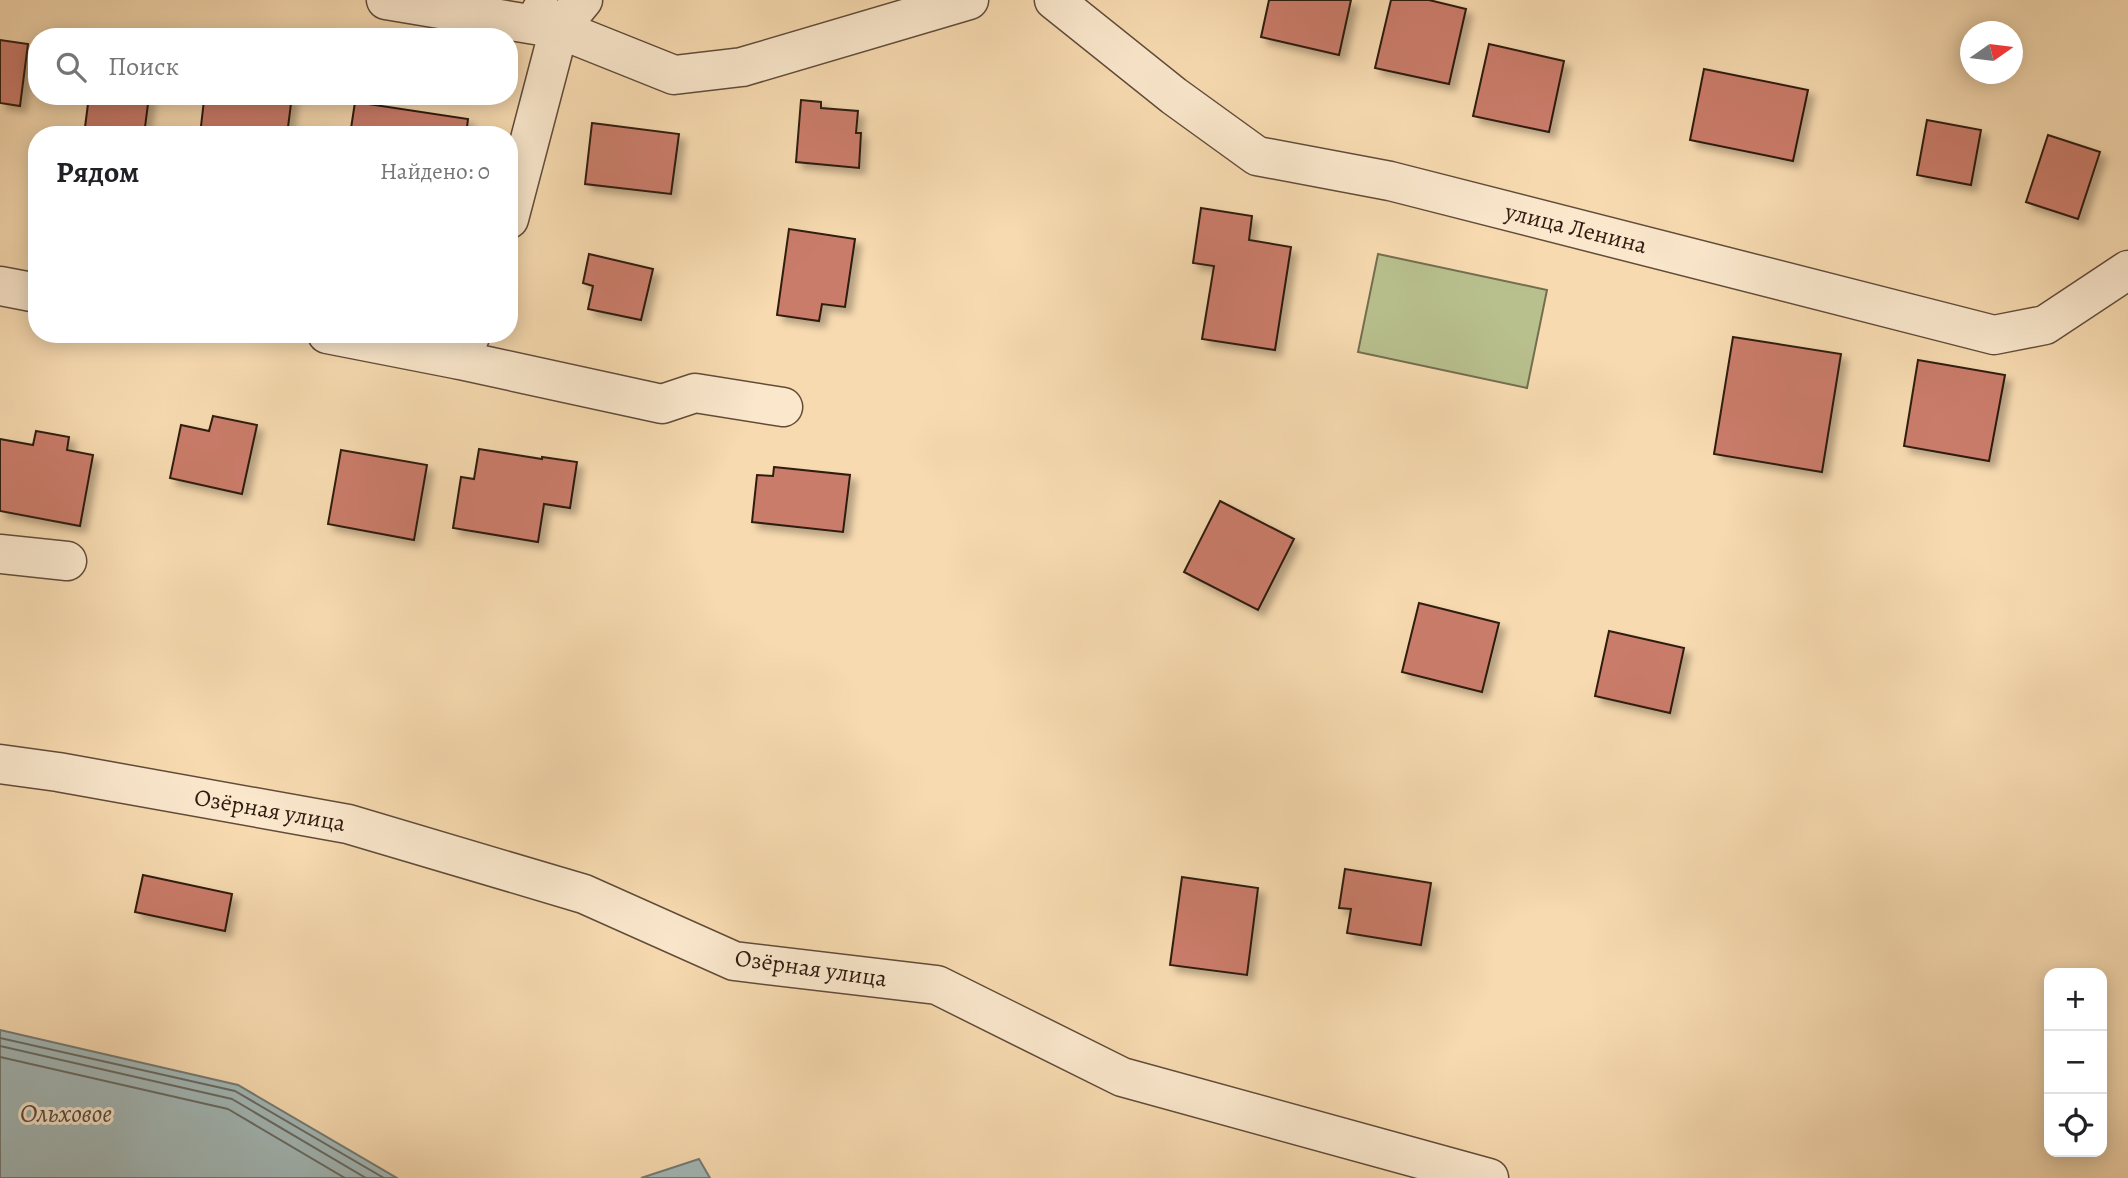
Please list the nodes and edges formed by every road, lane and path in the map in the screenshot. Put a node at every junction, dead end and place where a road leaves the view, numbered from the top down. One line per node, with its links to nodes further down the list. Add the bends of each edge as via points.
1 (386, 0): 5 (street)
2 (530, 0): 5 (street)
3 (969, 0): 5 (street, via 742,67 674,75)
4 (1054, 0): 7 (street, улица Ленина, via 1257,156 1390,181 1994,335 2045,326)
5 (571, 14): 6 (street)
6 (518, 189)
7 (2128, 270)
8 (0, 286): 9 (street)
9 (28, 291)
10 (423, 343): 11 (street)
11 (466, 347): 12 (street, via 662,404 695,393)
12 (783, 407)
13 (0, 554): 14 (street)
14 (66, 562)
15 (0, 764): 16 (street, Озёрная улица, via 348,824 584,894 734,961 937,985 1122,1077)
16 (1489, 1178)

